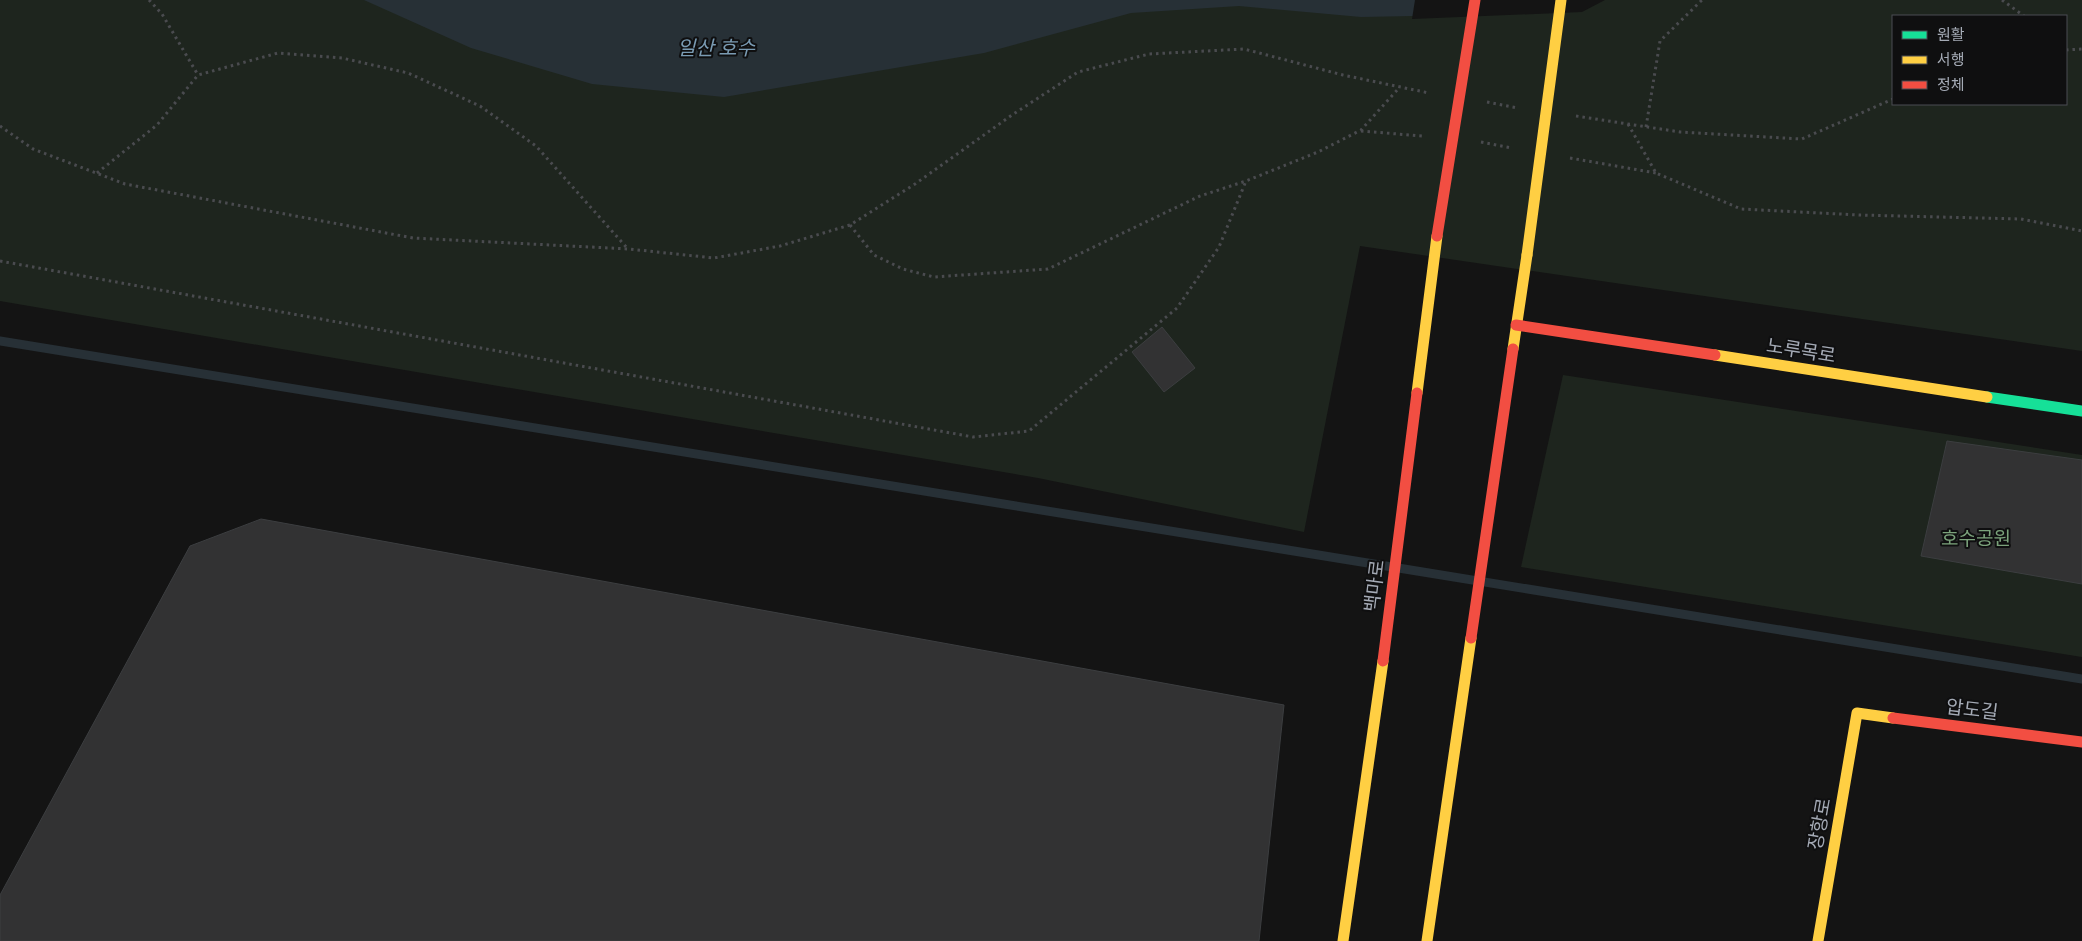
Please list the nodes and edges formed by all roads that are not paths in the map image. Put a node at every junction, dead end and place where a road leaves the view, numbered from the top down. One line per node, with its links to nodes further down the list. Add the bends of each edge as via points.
1 (1475, 0): 7 (main road, 백마로, bridge, via 1437,236 1387,630)
2 (1561, 0): 3 (main road, bridge)
3 (1516, 325): 4 (main road, 노루목로); 8 (main road)
4 (2082, 411)
5 (1857, 714): 6 (main road, 압도길); 9 (main road, 장항로)
6 (2082, 742)
7 (1343, 941)
8 (1427, 941)
9 (1818, 941)

